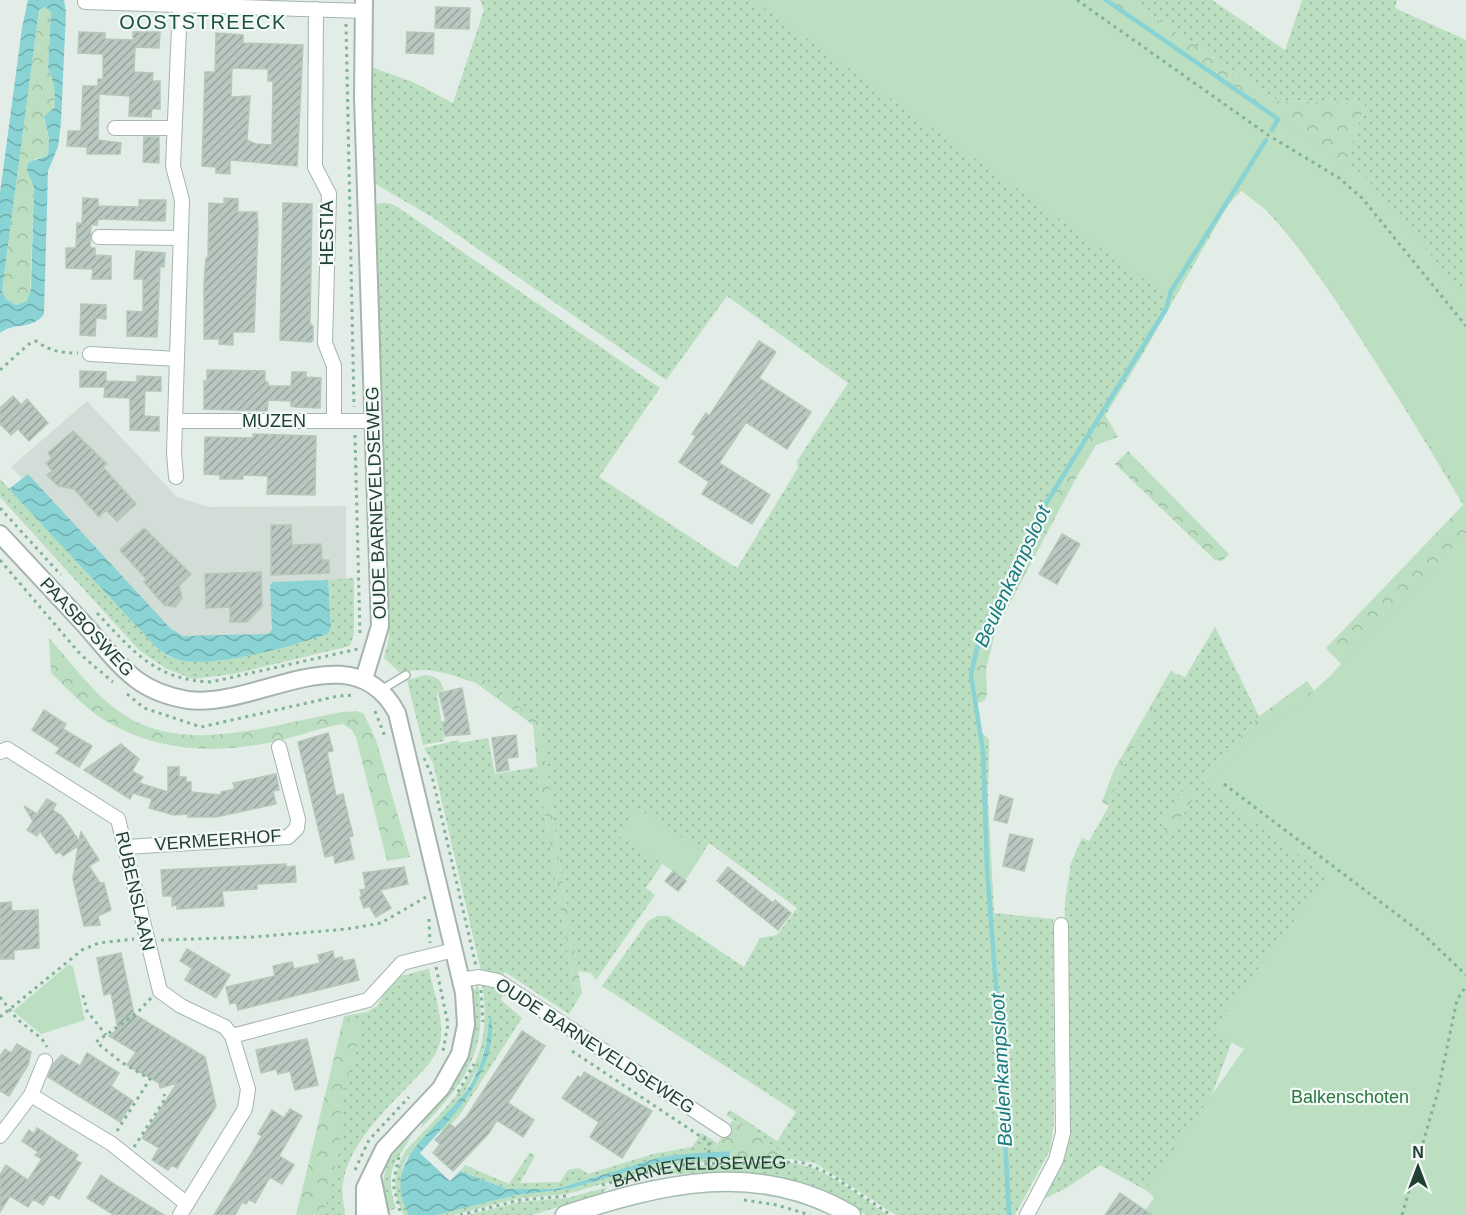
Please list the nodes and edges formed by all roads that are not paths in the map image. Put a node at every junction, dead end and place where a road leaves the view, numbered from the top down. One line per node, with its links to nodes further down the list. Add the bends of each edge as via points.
1 (85, 2): 2 (street)
2 (143, 2): 3 (street)
3 (180, 5): 5 (street); 7 (street)
4 (364, 5): 5 (street, via 346,10); 14 (street, OUDE BARNEVELDSEWEG, via 363,97)
5 (316, 9): 13 (street, HESTIA, via 315,167 329,194 325,343 334,366)
6 (115, 128): 7 (street)
7 (175, 128): 9 (street, via 173,166 182,200)
8 (99, 237): 9 (street)
9 (181, 238): 11 (street)
10 (90, 354): 11 (street)
11 (177, 359): 12 (street)
12 (175, 421): 13 (street, MUZEN); 15 (street)
13 (334, 421): 14 (street, MUZEN)
14 (374, 421): 18 (street, OUDE BARNEVELDSEWEG, via 380,626)
15 (176, 477)
16 (0, 534): 18 (street, PAASBOSWEG, via 124,669 162,694 212,700 327,675)
17 (406, 675): 19 (lane)
18 (364, 679): 19 (street)
19 (381, 690): 24 (street, via 397,713 404,733)
20 (279, 747): 22 (street, VERMEERHOF, via 298,819 297,828 288,837)
21 (2, 749): 22 (street, RUBENSLAAN, via 118,819)
22 (126, 847): 26 (street, RUBENSLAAN, via 160,991)
23 (1061, 925): 37 (street, via 1063,1133 1056,1160)
24 (454, 950): 25 (street); 26 (street, via 402,963 368,1000)
25 (461, 980): 29 (street, OUDE BARNEVELDSEWEG, via 478,977 498,981); 31 (street, via 466,1025 460,1054 441,1088 384,1149)
26 (229, 1031): 32 (street, via 248,1089 245,1109)
27 (45, 1061): 28 (street)
28 (31, 1095): 30 (street); 32 (street, via 110,1143)
29 (724, 1130)
30 (0, 1136)
31 (372, 1176): 33 (street, via 364,1193); 34 (street)
32 (184, 1210)
33 (365, 1215)
34 (380, 1215)
35 (565, 1215): 36 (main road, BARNEVELDSEWEG, via 654,1188 741,1181 787,1189)
36 (851, 1215)
37 (1027, 1215)

